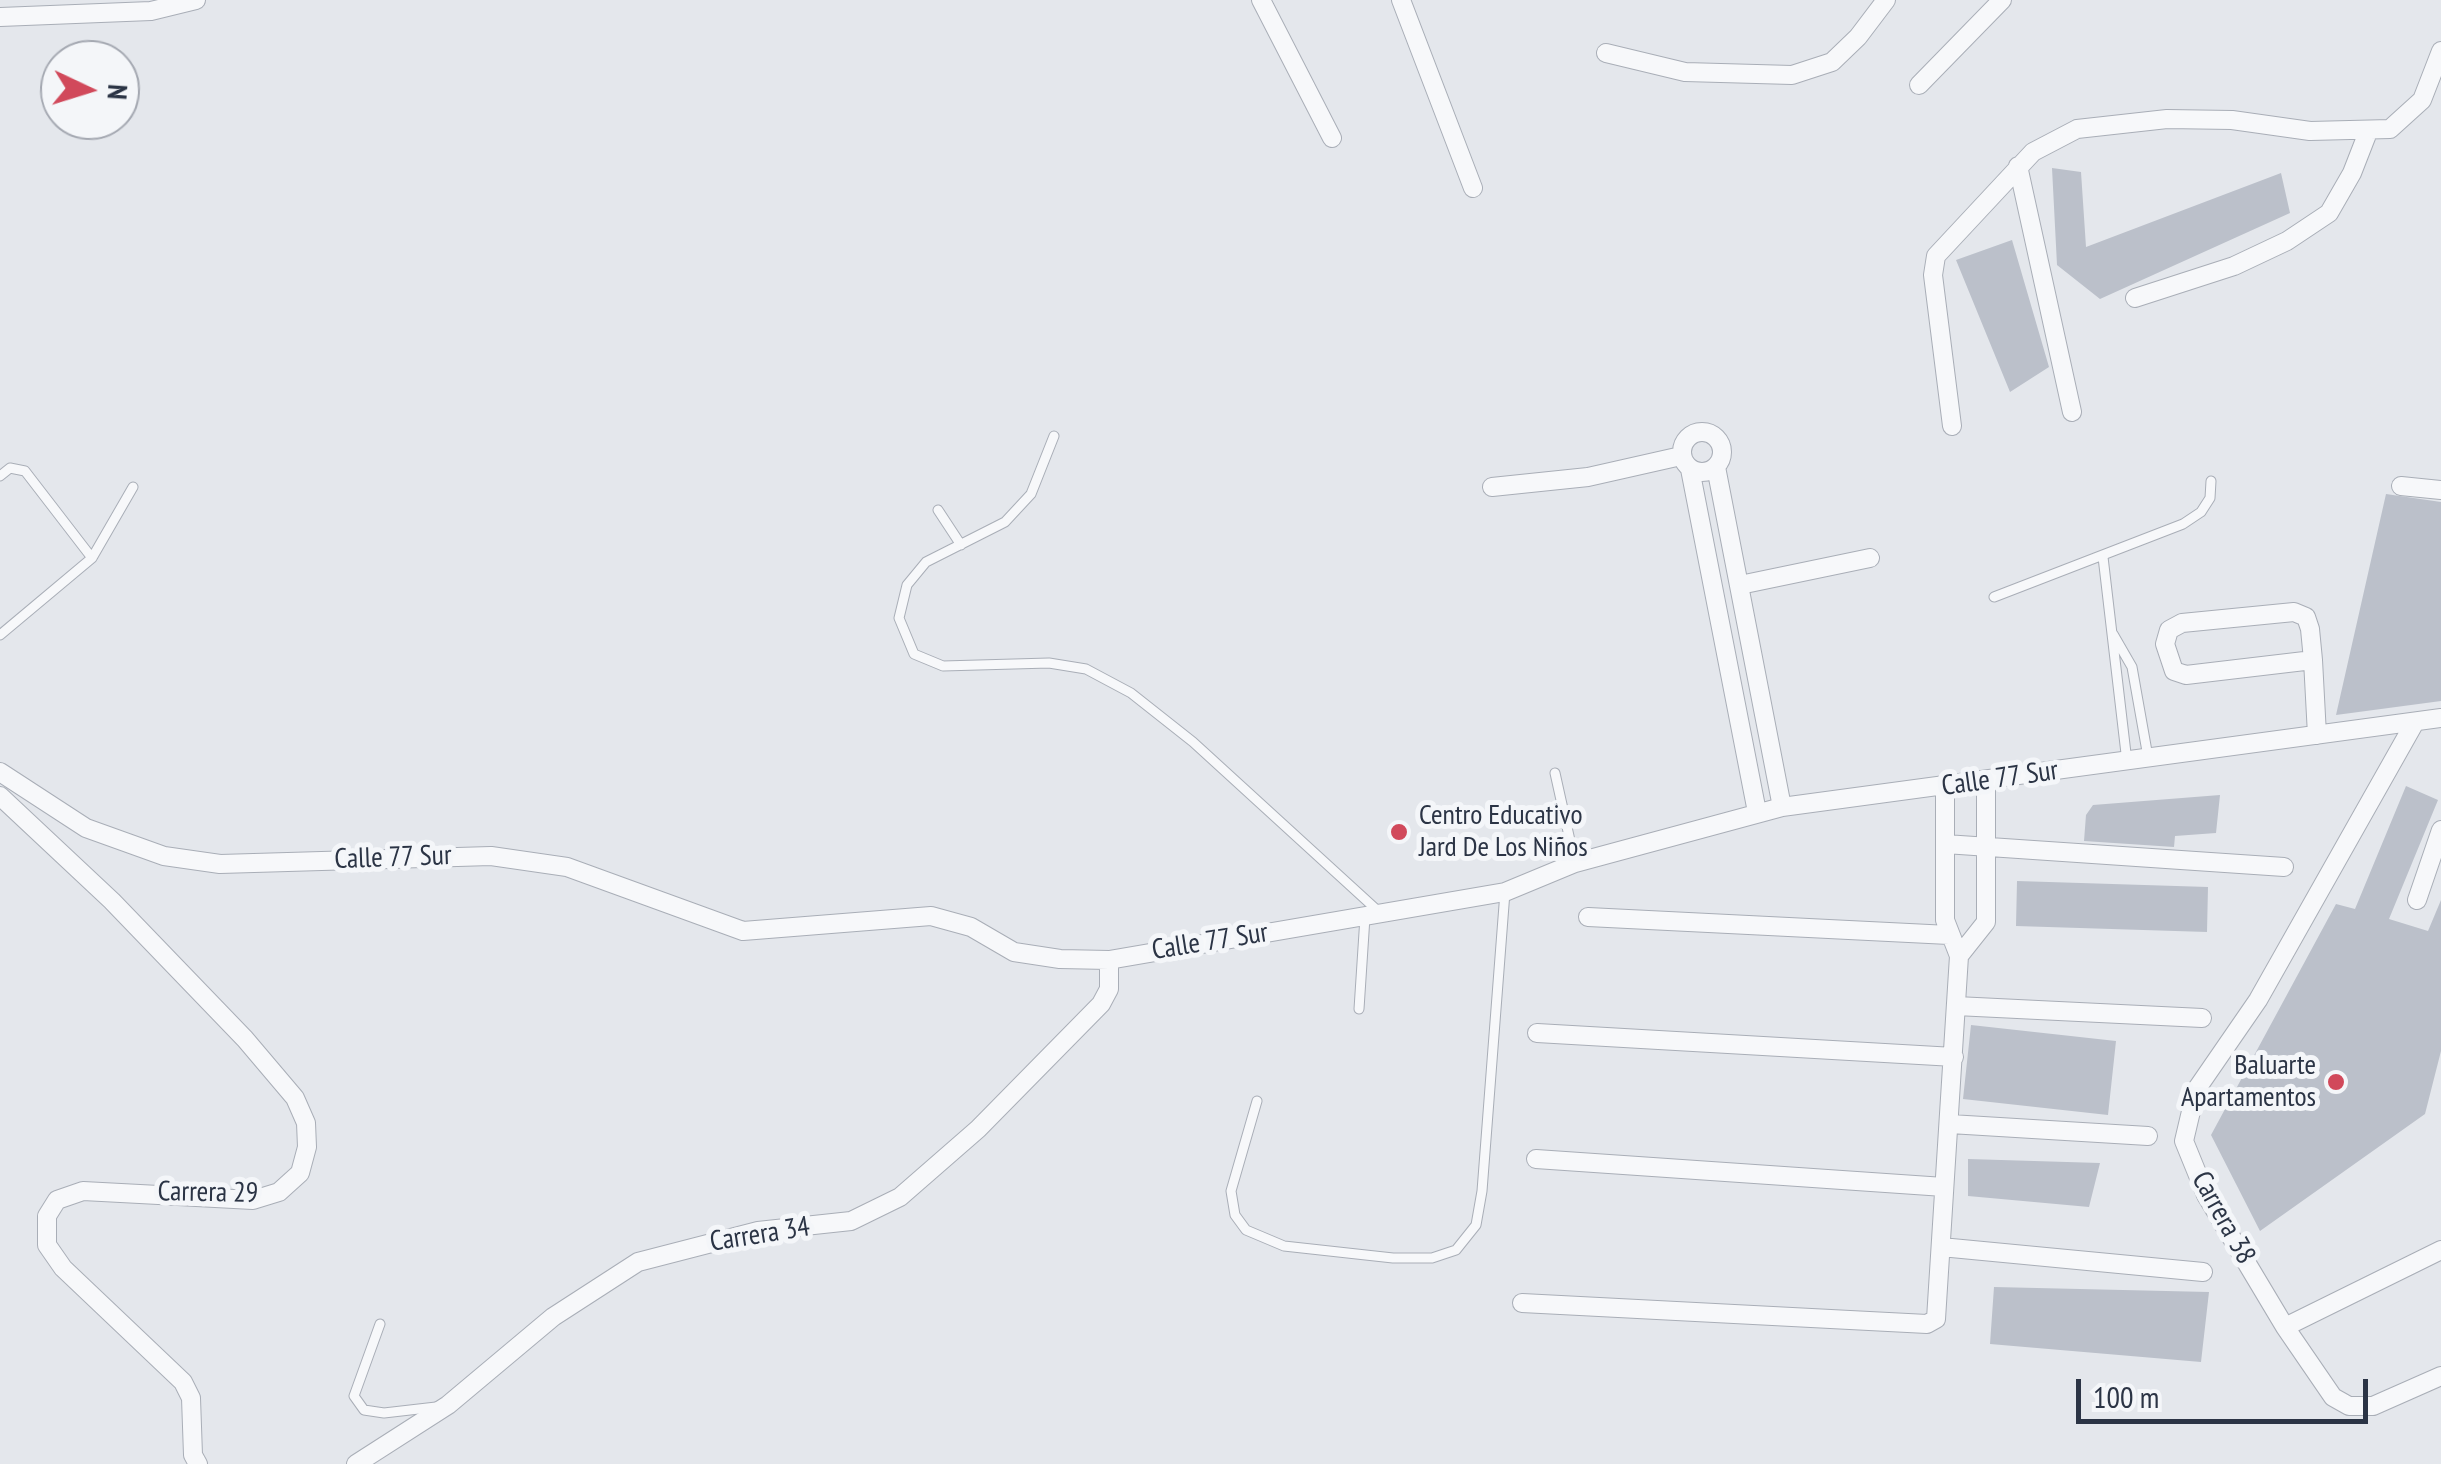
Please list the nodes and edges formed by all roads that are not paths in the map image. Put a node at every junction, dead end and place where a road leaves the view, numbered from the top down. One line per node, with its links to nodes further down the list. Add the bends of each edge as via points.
1 (196, 0): 6 (street, via 152,10)
2 (1261, 0): 11 (street)
3 (1401, 0): 13 (street)
4 (1886, 0): 8 (street, via 1832,62 1792,76 1685,72)
5 (2002, 0): 9 (street)
6 (0, 17)
7 (2441, 51): 10 (street, via 2422,100 2390,129)
8 (1606, 54)
9 (1919, 85)
10 (2368, 132): 12 (street, via 2168,119 2078,130); 14 (street, via 2329,213 2234,266)
11 (1332, 138)
12 (2018, 166): 15 (street); 16 (street, via 1936,256)
13 (1473, 188)
14 (2135, 298)
15 (2072, 412)
16 (1952, 426)
17 (1054, 436): 27 (lane, via 1031,494 1004,522)
18 (1686, 462): 19 (street, via 1708,472); 19 (street, via 1689,436 1708,433 1722,448); 23 (street); 47 (street)
19 (1716, 467): 31 (street)
20 (0, 476): 29 (lane, via 10,468 25,471)
21 (2211, 482): 28 (lane, via 2201,512)
22 (2402, 486): 25 (street)
23 (1492, 487)
24 (133, 488): 29 (lane)
25 (2441, 490)
26 (938, 510): 27 (lane)
27 (961, 545): 55 (lane, via 926,562 907,585 898,618 914,654 943,666 1086,669 1131,693 1193,742)
28 (2103, 557): 32 (lane); 33 (lane)
29 (92, 558): 34 (lane)
30 (1870, 558): 31 (street)
31 (1740, 584): 46 (street)
32 (1994, 597)
33 (2112, 632): 39 (lane, via 2132,667); 40 (lane)
34 (0, 635)
35 (2313, 660): 35 (street, via 2306,617 2294,612 2182,624 2169,630 2165,644 2174,671 2186,675); 38 (street)
36 (2441, 718): 37 (street, Calle 77 Sur)
37 (2415, 722): 38 (street, Calle 77 Sur); 75 (street, Carrera 38, via 2258,1000 2196,1090 2184,1141 2206,1194)
38 (2318, 735): 39 (street, Calle 77 Sur)
39 (2148, 759): 40 (street, Calle 77 Sur)
40 (2127, 762): 43 (street, Calle 77 Sur)
41 (0, 772): 59 (street, Calle 77 Sur, via 86,828 164,856 220,864 491,856 567,867 744,932 931,916 972,926 1014,952)
42 (1555, 773): 51 (lane)
43 (1986, 782): 44 (street, Calle 77 Sur); 50 (street)
44 (1946, 787): 46 (street, Calle 77 Sur); 49 (street)
45 (0, 796): 78 (street, Carrera 29, via 245,1038 295,1098 306,1123 300,1173 278,1192 253,1200 84,1191 56,1200 47,1216 47,1245 62,1268 183,1382)
46 (1782, 807): 47 (street, Calle 77 Sur)
47 (1757, 812): 51 (street, Calle 77 Sur)
48 (2441, 830): 54 (street)
49 (1946, 844): 50 (street); 57 (street)
50 (1986, 846): 52 (street); 58 (street, via 1986,922)
51 (1575, 863): 53 (street, Calle 77 Sur)
52 (2284, 867)
53 (1506, 892): 55 (street, Calle 77 Sur); 65 (lane, via 1482,1192 1476,1225 1456,1250 1393,1258 1284,1246 1246,1230 1234,1215 1231,1192)
54 (2417, 900)
55 (1372, 915): 59 (street, Calle 77 Sur); 61 (lane)
56 (1588, 917): 57 (street)
57 (1949, 936): 58 (street)
58 (1958, 956): 60 (street)
59 (1110, 960): 77 (street, Carrera 34, via 1109,989 1100,1004 978,1129 900,1197 850,1222 758,1231 638,1262 554,1317)
60 (1956, 1006): 62 (street); 64 (street)
61 (1359, 1009)
62 (2202, 1018)
63 (1537, 1034): 64 (street)
64 (1954, 1057): 66 (street)
65 (1257, 1100)
66 (1950, 1124): 67 (street); 69 (street)
67 (2148, 1136)
68 (1536, 1159): 69 (street)
69 (1944, 1186): 70 (street)
70 (1941, 1248): 72 (street); 73 (street, via 1936,1319 1927,1324)
71 (2441, 1250): 75 (street)
72 (2202, 1272)
73 (1522, 1303)
74 (380, 1324): 77 (lane, via 354,1396 364,1410 384,1414)
75 (2285, 1327): 76 (street, Carrera 38, via 2333,1397 2350,1406 2373,1406)
76 (2441, 1376)
77 (448, 1405): 79 (street, Carrera 34)
78 (198, 1464)
79 (356, 1464)

